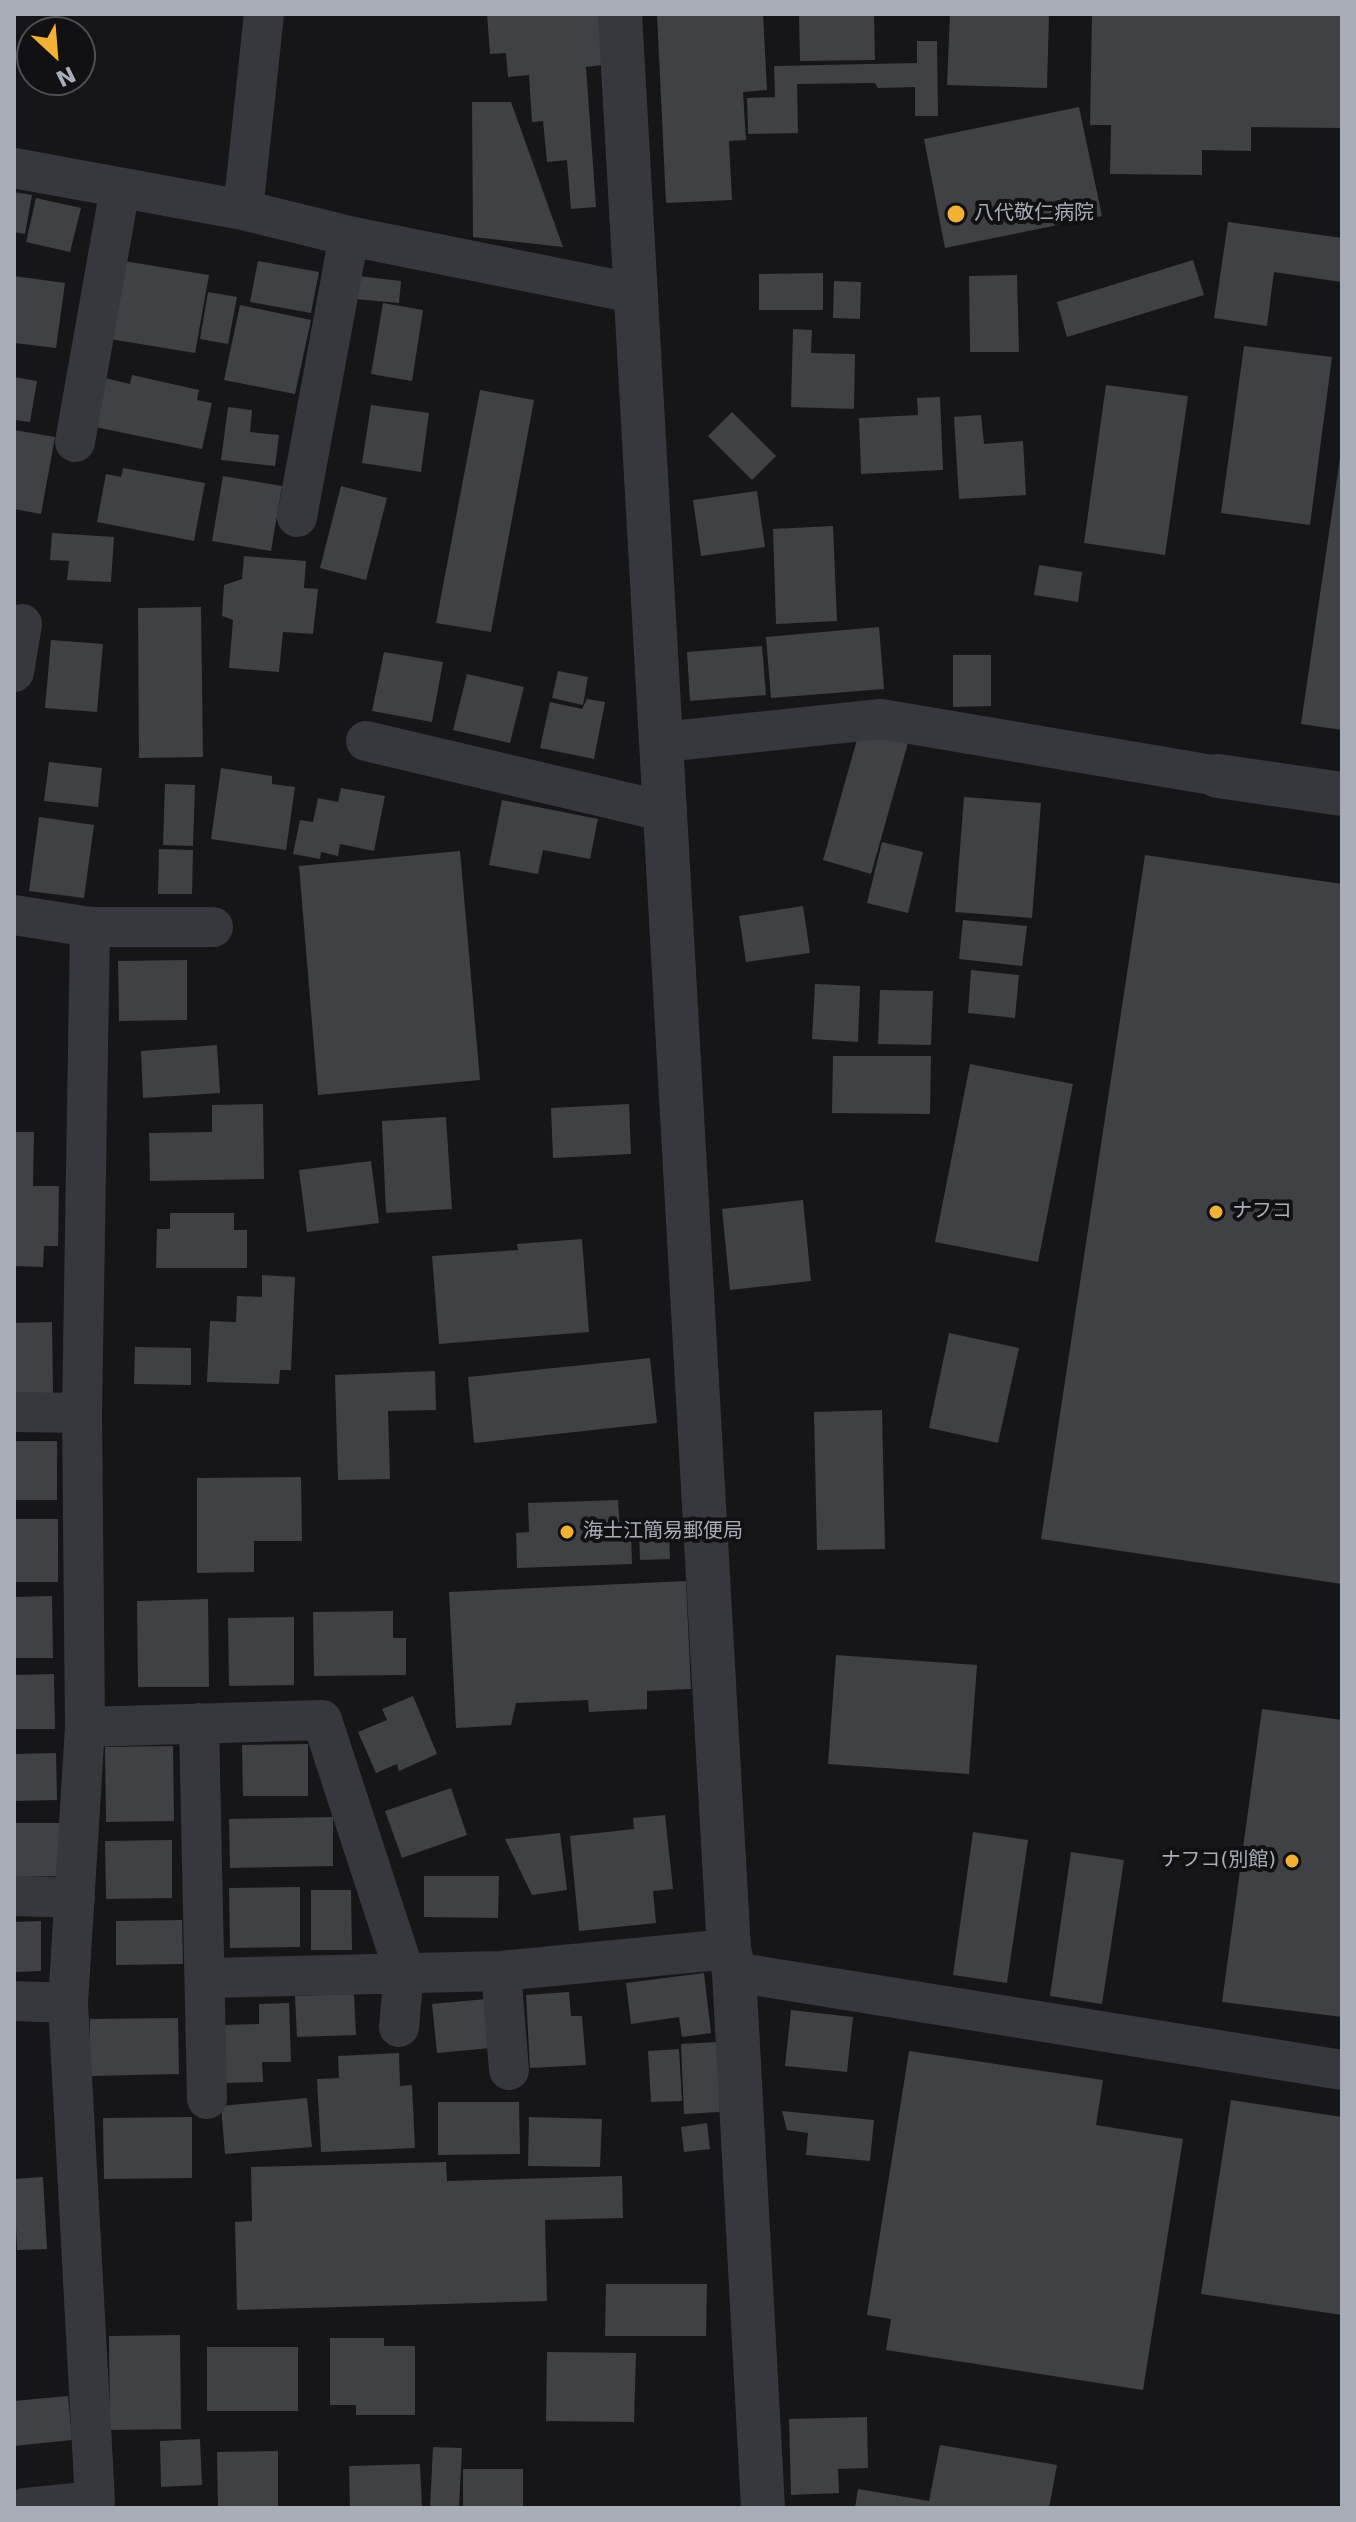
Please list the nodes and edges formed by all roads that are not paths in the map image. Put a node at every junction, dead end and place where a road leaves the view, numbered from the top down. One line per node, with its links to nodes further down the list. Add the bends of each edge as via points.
1 (264, 14): 5 (street)
2 (620, 14): 7 (street)
3 (14, 168): 4 (street)
4 (120, 188): 5 (street); 8 (street)
5 (243, 210): 6 (street)
6 (349, 236): 7 (street); 9 (street)
7 (638, 294): 13 (street)
8 (75, 442)
9 (297, 517)
10 (22, 624): 11 (street)
11 (14, 672)
12 (366, 741): 16 (street)
13 (663, 742): 14 (street, via 881,719); 16 (street)
14 (1218, 776): 15 (street)
15 (1342, 794)
16 (667, 812): 26 (street)
17 (14, 915): 18 (street)
18 (90, 927): 19 (street); 21 (street)
19 (213, 927)
20 (14, 1412): 21 (street)
21 (82, 1413): 23 (street)
22 (199, 1723): 23 (street); 27 (street, via 322,1720); 29 (street)
23 (85, 1727): 25 (street)
24 (14, 1896): 25 (street)
25 (75, 1898): 31 (street)
26 (731, 1961): 28 (street); 34 (street); 37 (street)
27 (404, 1971): 28 (street); 29 (street); 32 (street)
28 (501, 1971): 33 (street)
29 (207, 1978): 35 (street)
30 (14, 2001): 31 (street)
31 (68, 2003): 36 (street, via 95,2501)
32 (399, 2027)
33 (509, 2070)
34 (1342, 2070)
35 (207, 2099)
36 (25, 2508)
37 (763, 2508)

